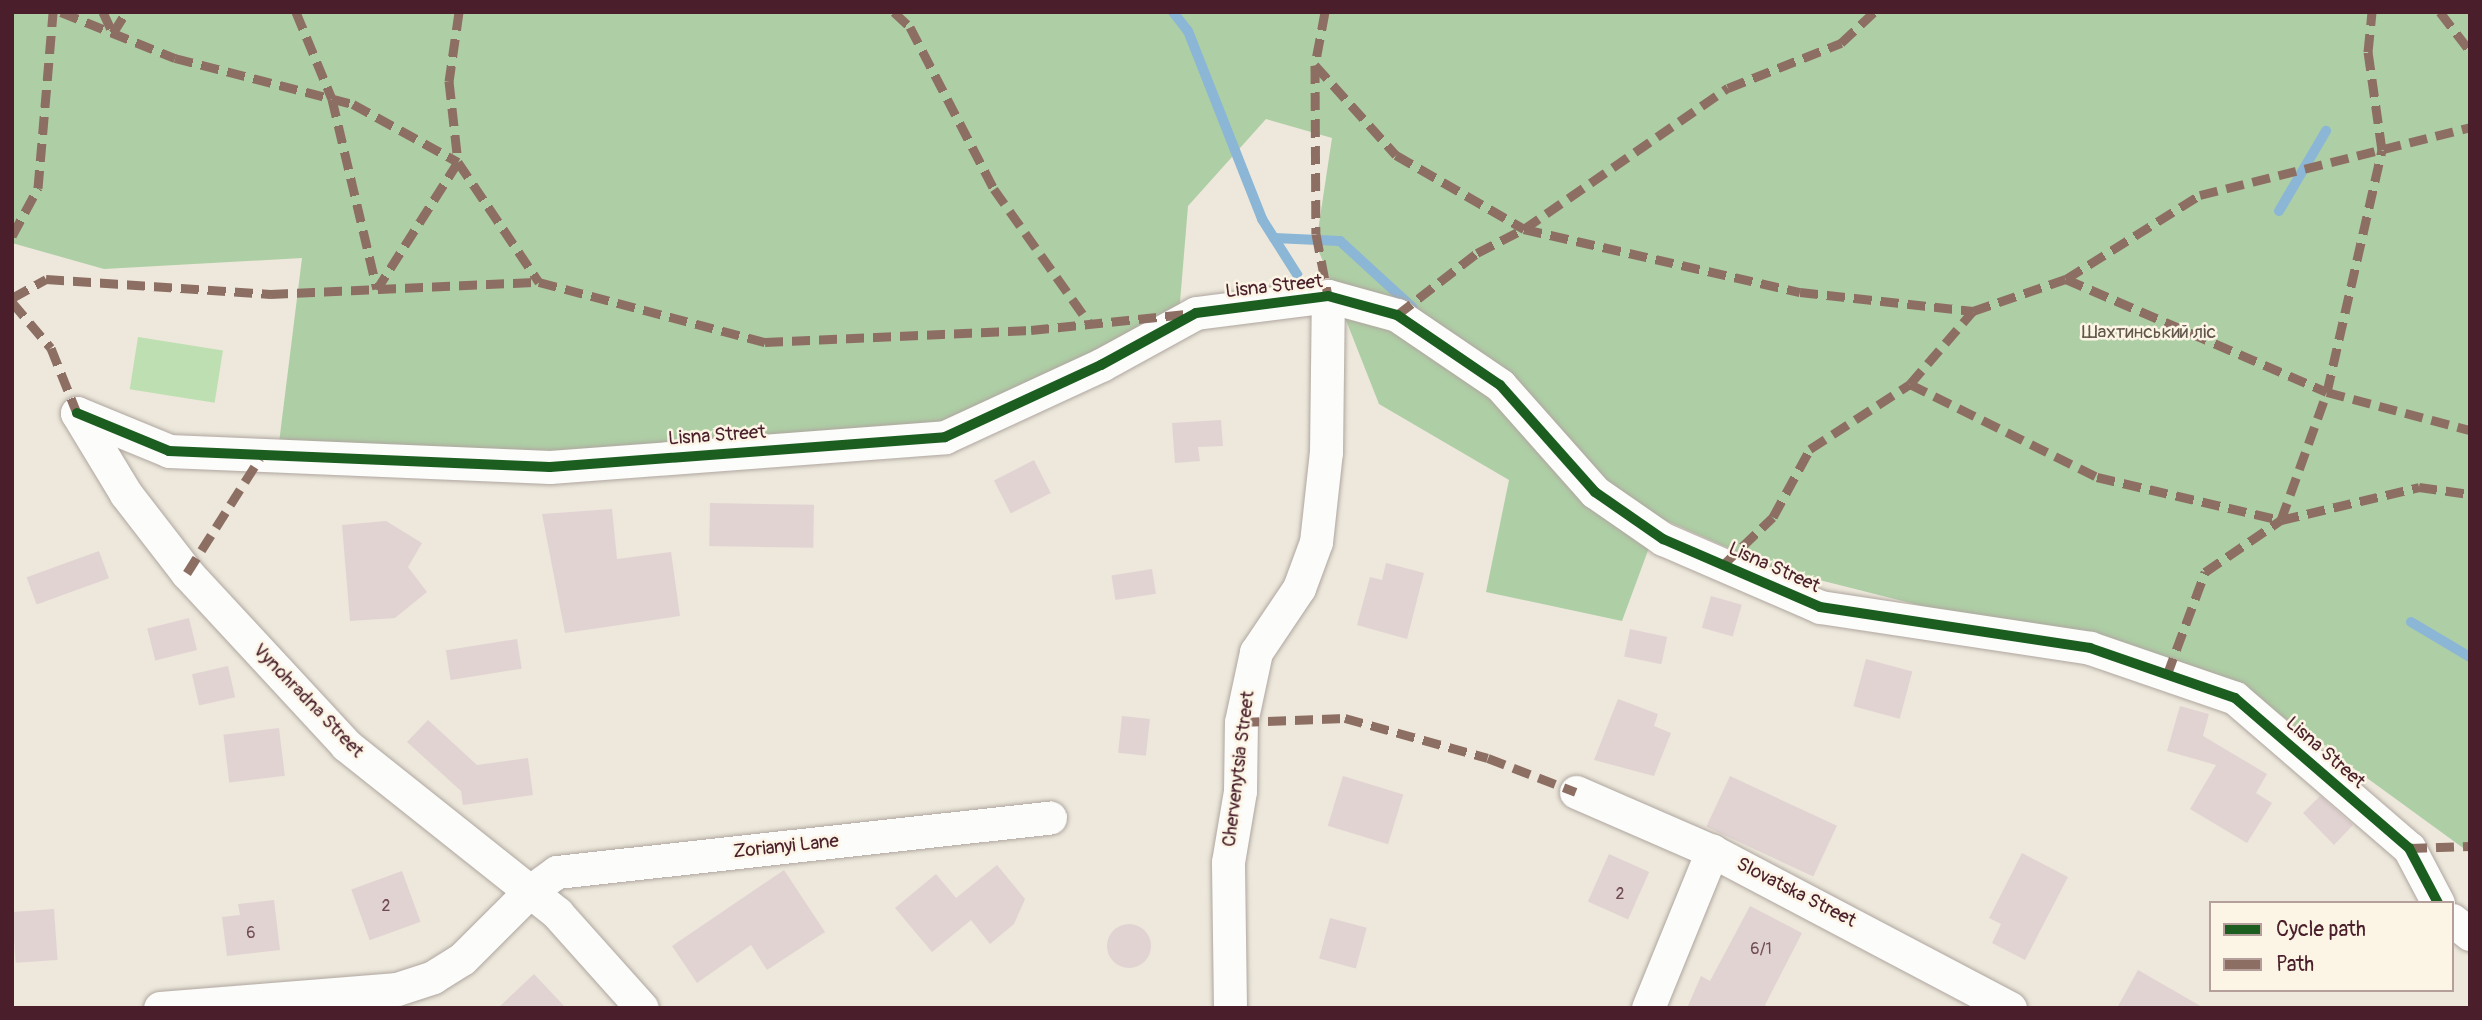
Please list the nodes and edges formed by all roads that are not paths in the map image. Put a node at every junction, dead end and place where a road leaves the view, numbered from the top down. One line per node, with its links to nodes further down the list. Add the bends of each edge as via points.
1 (1328, 296): 2 (street, Lisna Street, via 1196,313 945,437 550,467 169,450); 7 (street, Lisna Street, via 1397,315 1500,385 1595,492 1663,539 1820,607 2090,648 2235,698 2409,848); 12 (street, Chervenytsia Street, via 1326,452 1316,542 1299,588 1256,652 1241,722 1240,791 1228,862)
2 (77, 413): 6 (street, Vynohradna Street, via 126,494 187,573 346,745)
3 (1576, 792): 5 (street, Slovatska Street)
4 (1050, 818): 6 (street, Zorianyi Lane, via 557,872)
5 (1712, 850): 13 (street); 14 (street, Slovatska Street)
6 (528, 892): 10 (street, Zorianyi Lane, via 463,959 397,989); 11 (street, Vynohradna Street, via 557,913)
7 (2437, 901)
8 (2454, 922): 9 (street)
9 (2470, 934)
10 (160, 1008)
11 (642, 1008)
12 (1230, 1008)
13 (1648, 1008)
14 (2010, 1008)

